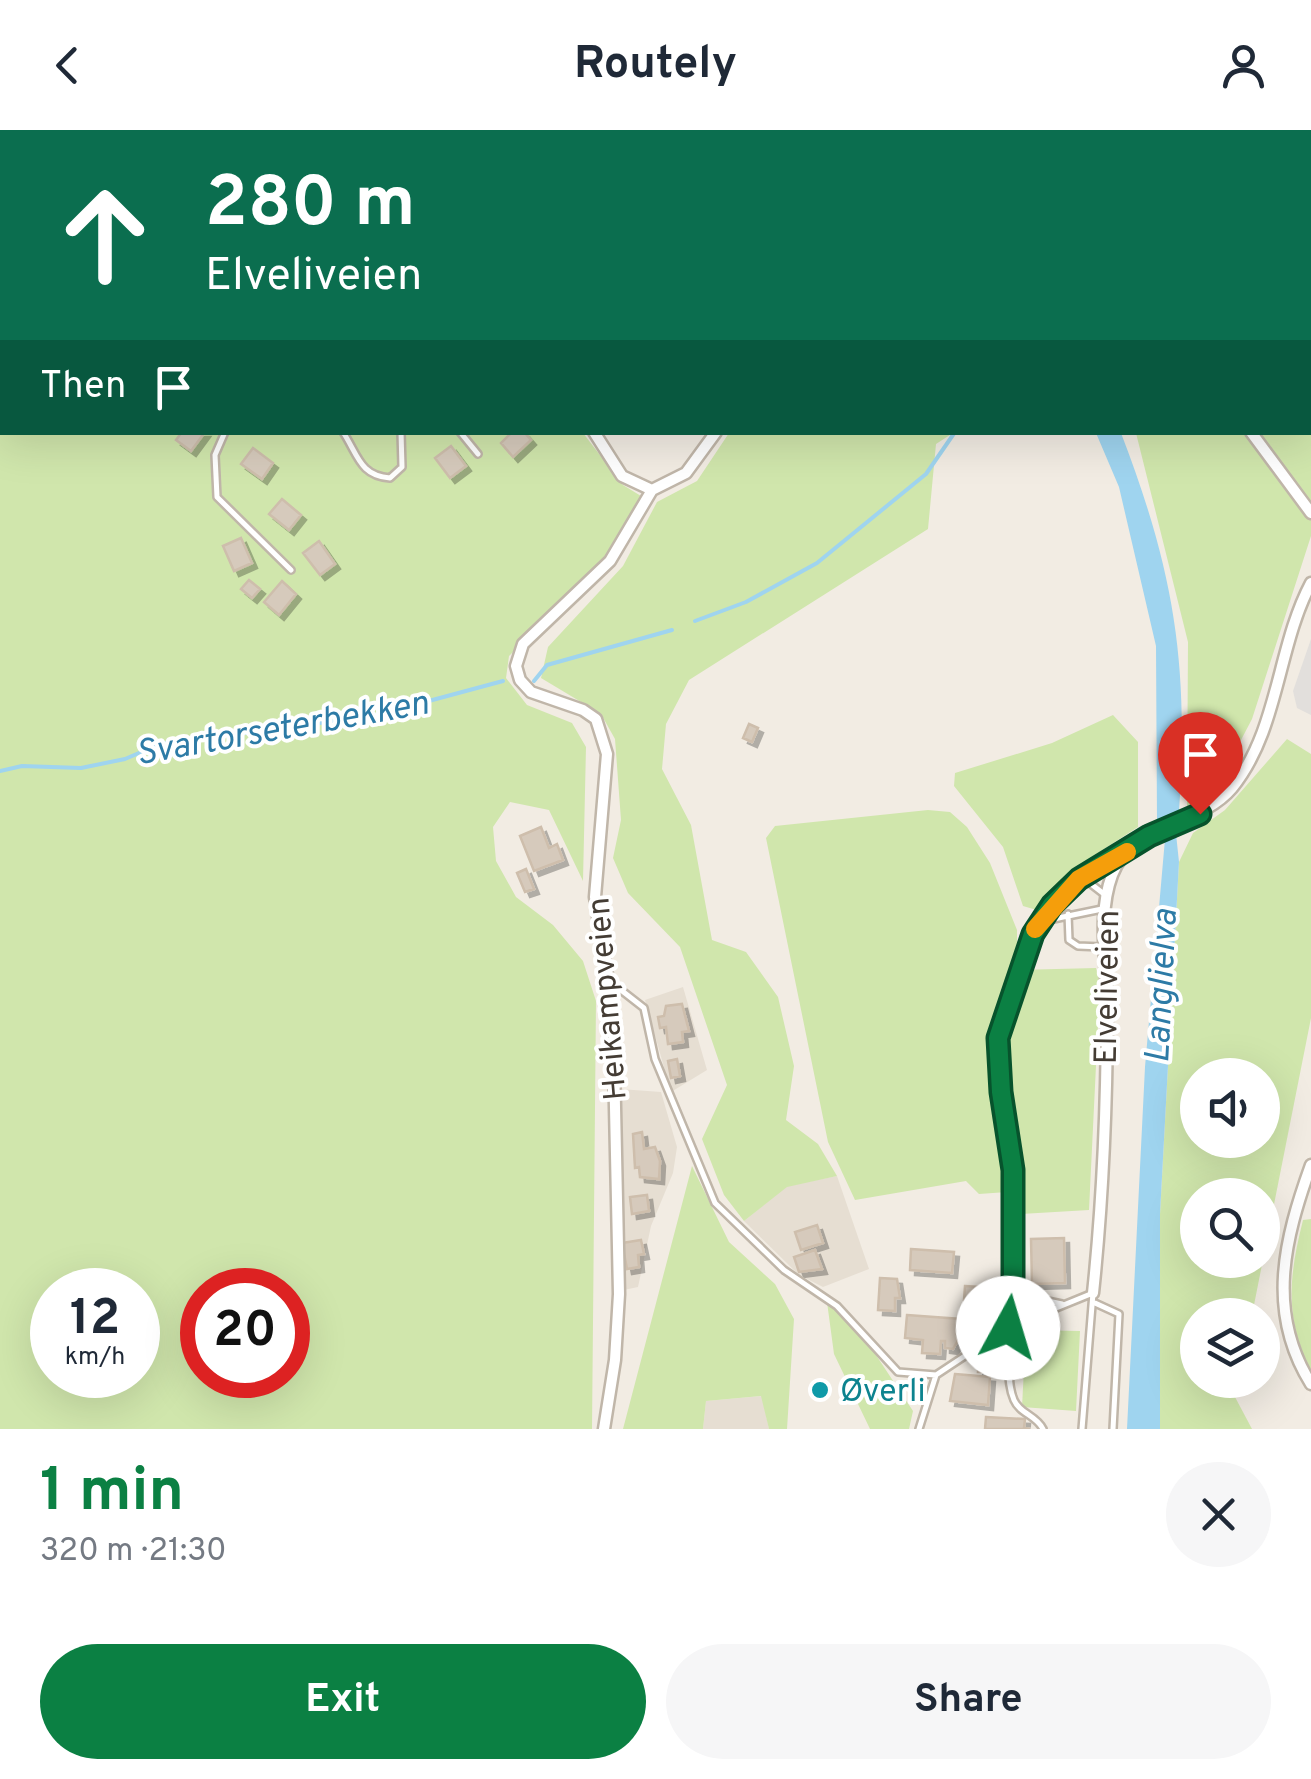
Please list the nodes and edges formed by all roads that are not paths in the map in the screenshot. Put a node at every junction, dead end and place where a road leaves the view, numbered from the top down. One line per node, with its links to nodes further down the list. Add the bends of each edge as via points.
1 (225, 435): 11 (lane, via 215,455 217,497)
2 (344, 435): 3 (lane, via 360,466 373,477 390,478 402,467)
3 (401, 435)
4 (462, 435): 8 (lane)
5 (596, 435): 9 (street, via 622,476)
6 (714, 435): 9 (street, via 686,474)
7 (1254, 435): 10 (street)
8 (478, 454)
9 (652, 490): 20 (street, Heikampveien, via 610,562 523,644 516,666 531,692 583,710 603,734 607,764 594,897)
10 (1311, 513)
11 (291, 570)
12 (1311, 583): 13 (street, via 1241,775 1213,805)
13 (1127, 852): 14 (lane); 15 (street, Elveliveien, via 1112,872)
14 (1082, 877): 15 (lane); 18 (lane)
15 (1107, 896): 16 (street, Elveliveien)
16 (1104, 909): 17 (lane); 19 (street, Elveliveien)
17 (1068, 914): 18 (lane); 19 (lane, via 1069,940)
18 (1039, 922): 22 (lane, via 998,1038 1013,1170)
19 (1105, 948): 23 (street, Elveliveien)
20 (609, 982): 26 (lane, via 644,1008 656,1059 709,1191 728,1220 789,1274 823,1293 898,1372); 28 (street, Heikampveien, via 618,1294)
21 (1311, 1165): 27 (street, via 1288,1233 1281,1289 1290,1340)
22 (1013, 1294): 24 (lane); 25 (lane)
23 (1093, 1298): 24 (lane); 31 (lane); 32 (lane, via 1119,1314)
24 (1064, 1305): 25 (lane)
25 (1005, 1331): 26 (lane); 30 (lane, via 1012,1396)
26 (936, 1375): 29 (lane)
27 (1311, 1384)
28 (604, 1429)
29 (919, 1429)
30 (1043, 1429)
31 (1082, 1429)
32 (1113, 1429)

